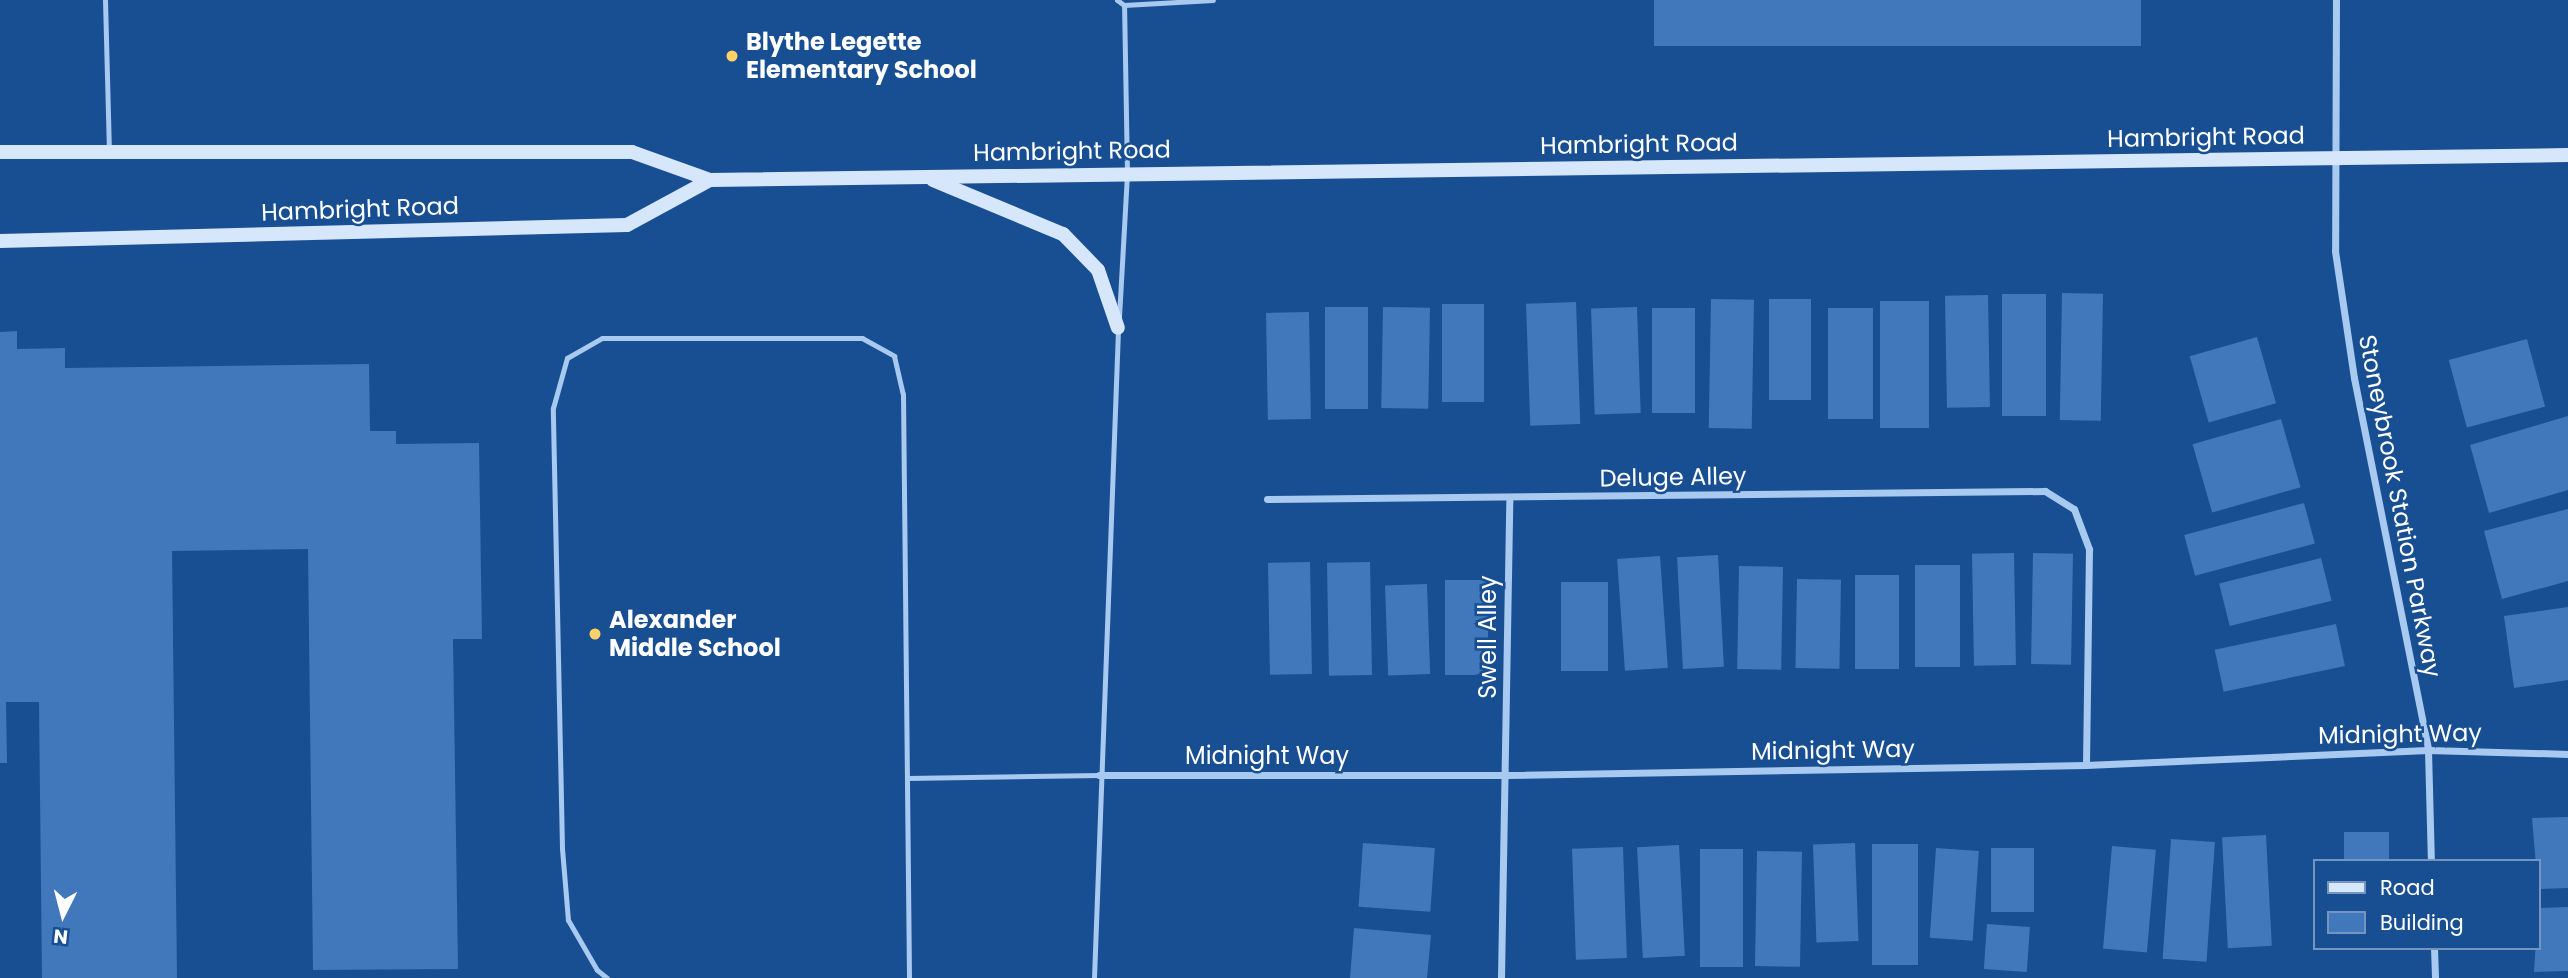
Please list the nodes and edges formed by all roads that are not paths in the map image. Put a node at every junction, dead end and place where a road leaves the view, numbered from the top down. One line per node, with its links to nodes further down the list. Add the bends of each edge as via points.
1 (105, 0): 6 (lane)
2 (1117, 0): 5 (lane)
3 (1213, 0): 5 (lane)
4 (2336, 0): 9 (street, Stoneybrook Station Parkway)
5 (1124, 5): 10 (lane)
6 (108, 150): 7 (main road, Hambright Road); 12 (main road, Hambright Road, via 632,152)
7 (0, 152)
8 (2568, 155): 9 (main road, Hambright Road)
9 (2337, 157): 10 (main road, Hambright Road); 17 (street, Stoneybrook Station Parkway, via 2335,251 2354,378)
10 (1127, 173): 11 (main road, Hambright Road); 14 (lane)
11 (925, 177): 12 (main road, Hambright Road); 14 (main road, via 1063,234 1098,270)
12 (710, 180): 13 (main road, Hambright Road, via 627,225)
13 (0, 241)
14 (1118, 328): 20 (lane)
15 (1509, 498): 16 (street, Deluge Alley); 19 (street, Deluge Alley, via 2045,491 2074,509 2089,548); 21 (street, Swell Alley)
16 (1267, 499)
17 (2428, 750): 18 (street, Midnight Way); 19 (street, Midnight Way); 23 (street, Stoneybrook Station Parkway)
18 (2568, 754)
19 (2086, 765): 21 (street, Midnight Way)
20 (1099, 775): 21 (street, Midnight Way); 22 (lane); 27 (lane)
21 (1506, 775): 28 (street, Swell Alley)
22 (907, 778): 25 (lane, via 903,394 894,356 862,338 602,338 567,358 553,408 562,836 568,920 597,970); 26 (lane)
23 (2431, 859)
24 (2434, 950): 29 (street)
25 (607, 978)
26 (909, 978)
27 (1094, 978)
28 (1501, 978)
29 (2435, 978)

